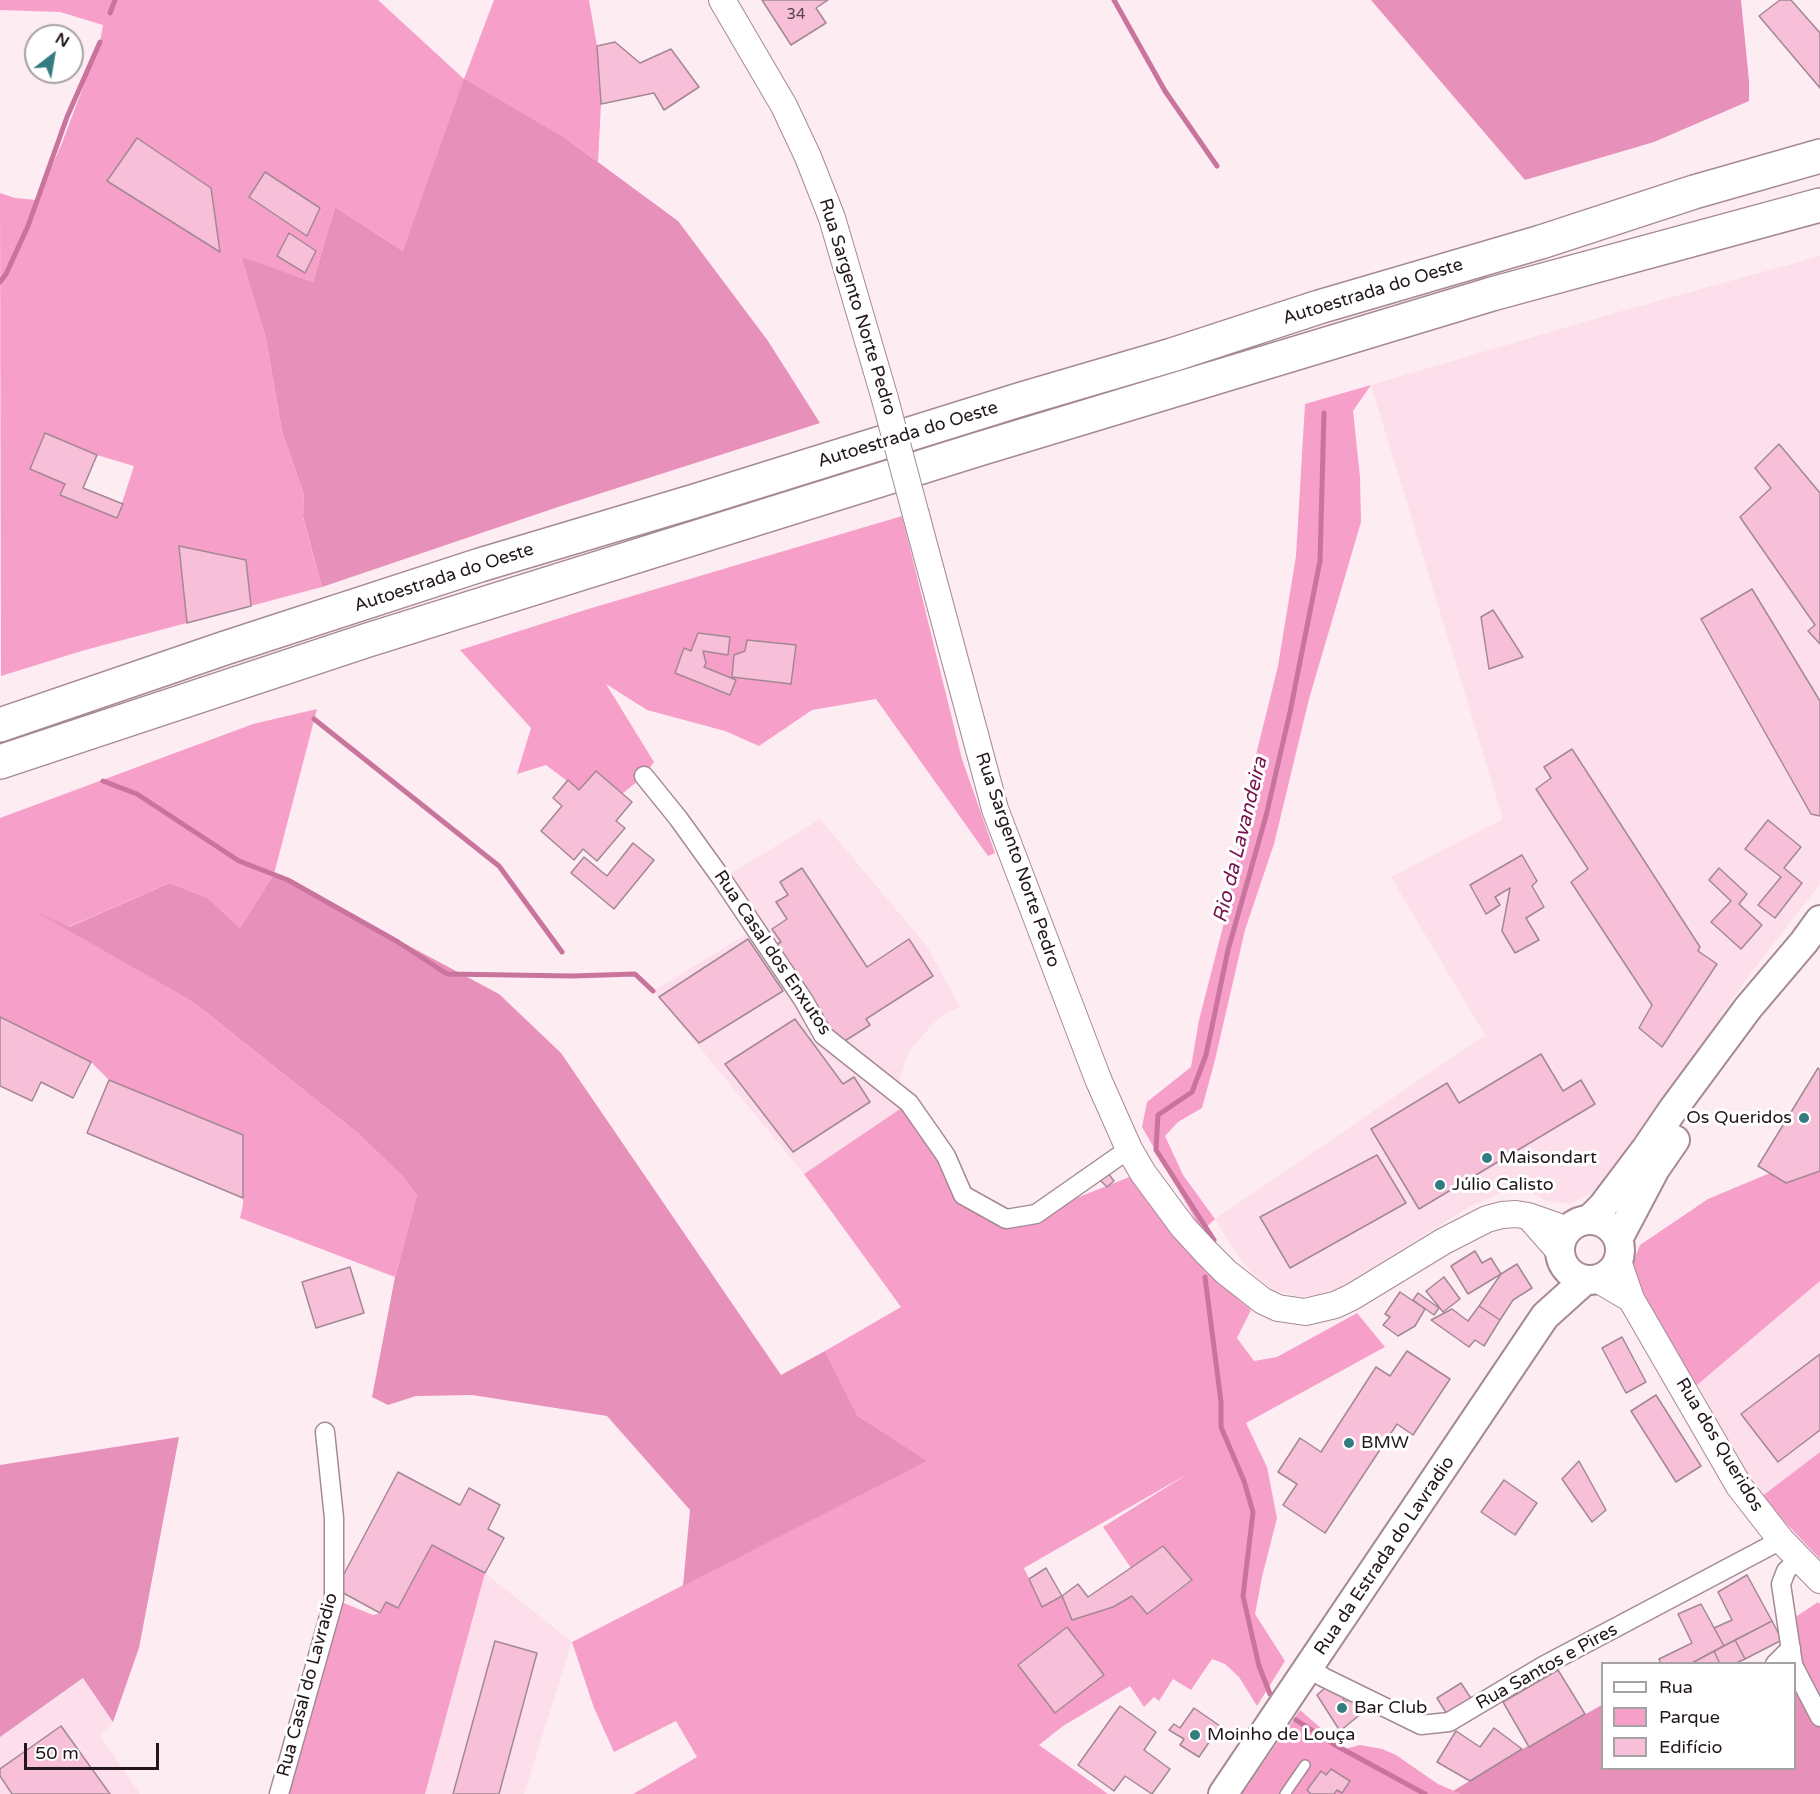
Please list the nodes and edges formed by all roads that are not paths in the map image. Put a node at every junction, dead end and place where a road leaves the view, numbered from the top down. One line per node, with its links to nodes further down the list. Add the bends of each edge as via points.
1 (722, 0): 9 (street, Rua Sargento Norte Pedro, bridge, via 783,106 832,218 996,809 1098,1079)
2 (1820, 156): 4 (highway, Autoestrada do Oeste, via 480,565)
3 (1820, 205): 5 (highway, Autoestrada do Oeste, via 1492,294 979,449 368,640)
4 (0, 725)
5 (0, 762)
6 (644, 776): 9 (street, Rua Casal dos Enxutos, via 722,879 824,1035 909,1103 946,1156 963,1195 1006,1219 1036,1214)
7 (1812, 931): 8 (main road, Rua da Estrada do Lavradio, via 1761,1016)
8 (1681, 1114): 10 (main road, Rua da Estrada do Lavradio); 11 (main road, Rua da Estrada do Lavradio)
9 (1129, 1149): 10 (street, Rua Sargento Norte Pedro, via 1161,1199 1206,1252 1263,1301 1293,1312 1343,1301 1444,1241 1502,1215 1528,1216)
10 (1570, 1241): 11 (main road, via 1606,1225); 12 (main road, via 1567,1270); 14 (main road, Rua da Estrada do Lavradio)
11 (1618, 1250): 12 (main road, Rua da Estrada do Lavradio, via 1606,1276); 13 (street, Rua dos Queridos)
12 (1591, 1280): 13 (street); 14 (main road, Rua da Estrada do Lavradio)
13 (1631, 1299): 16 (street, Rua dos Queridos, via 1739,1486)
14 (1545, 1316): 21 (main road, Rua da Estrada do Lavradio)
15 (325, 1432): 24 (street, Rua Casal do Lavradio, via 333,1518 334,1599)
16 (1781, 1540): 17 (street, Rua dos Queridos); 21 (street, Rua Santos e Pires, via 1543,1666 1449,1722 1421,1725)
17 (1799, 1558): 18 (street, Rua dos Queridos); 19 (street, via 1781,1584)
18 (1820, 1580)
19 (1793, 1660)
20 (1796, 1666): 22 (street)
21 (1310, 1668): 25 (main road, Rua da Estrada do Lavradio)
22 (1820, 1717)
23 (1305, 1765): 26 (lane)
24 (279, 1794)
25 (1223, 1794)
26 (1285, 1794)

